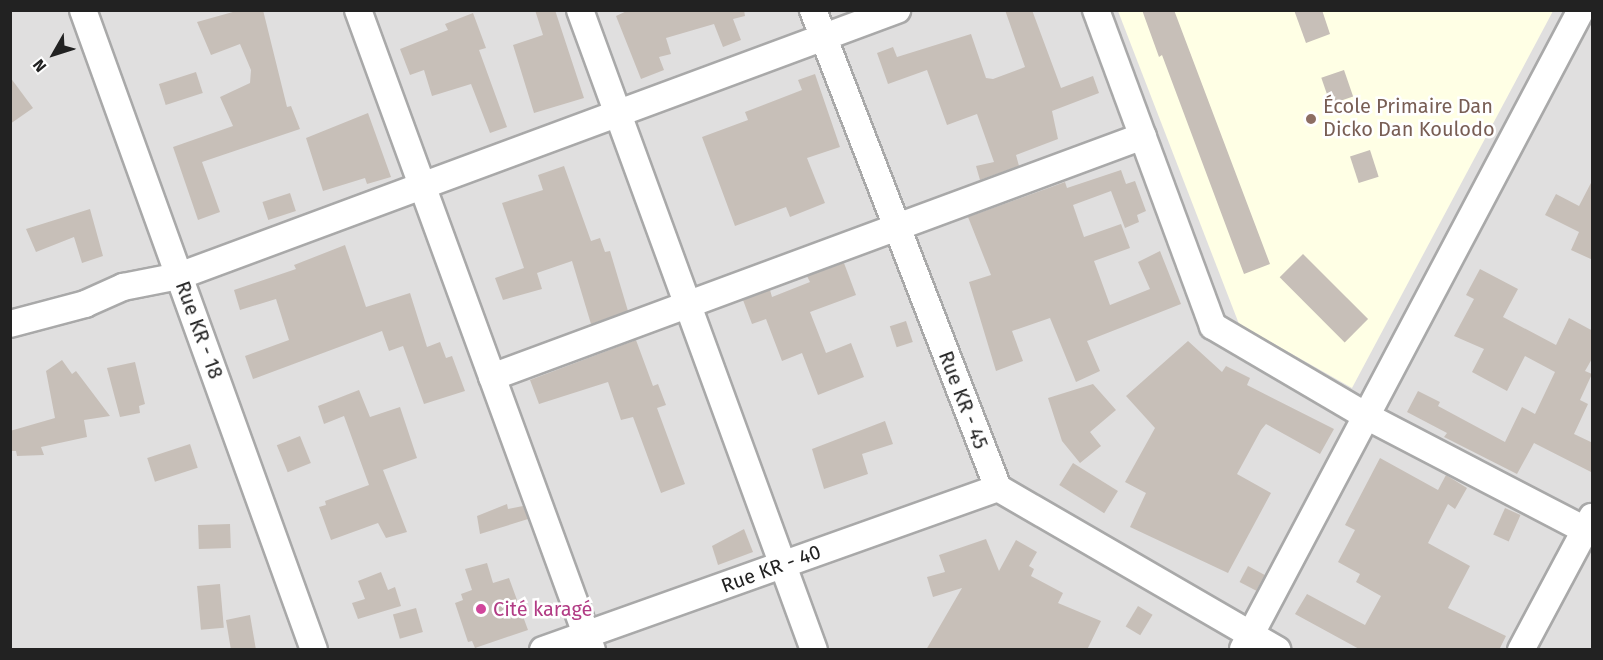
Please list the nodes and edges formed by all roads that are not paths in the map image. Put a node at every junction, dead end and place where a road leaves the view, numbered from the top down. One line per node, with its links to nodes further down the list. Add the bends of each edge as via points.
1 (83, 10): 13 (street, Rue KR - 18)
2 (358, 10): 11 (street)
3 (580, 10): 9 (street)
4 (813, 10): 8 (street, Rue KR - 45)
5 (897, 10): 8 (street)
6 (1096, 10): 10 (street)
7 (1581, 10): 17 (street)
8 (824, 38): 9 (street); 12 (street, Rue KR - 45)
9 (618, 113): 11 (street); 14 (street)
10 (1143, 136): 12 (street); 17 (street, via 1213,326)
11 (422, 185): 13 (street); 16 (street)
12 (897, 230): 14 (street); 18 (street, Rue KR - 45)
13 (179, 276): 15 (street, via 123,287 85,304); 23 (street, Rue KR - 18)
14 (688, 305): 16 (street); 20 (street)
15 (10, 324)
16 (492, 376): 21 (street)
17 (1368, 417): 19 (street); 22 (street)
18 (998, 488): 20 (street, Rue KR - 40); 22 (street)
19 (1589, 523): 27 (street)
20 (785, 564): 21 (street, Rue KR - 40); 25 (street)
21 (589, 642): 24 (street, Rue KR - 40)
22 (1247, 642): 26 (street)
23 (314, 650)
24 (543, 650)
25 (814, 650)
26 (1277, 650)
27 (1521, 650)

